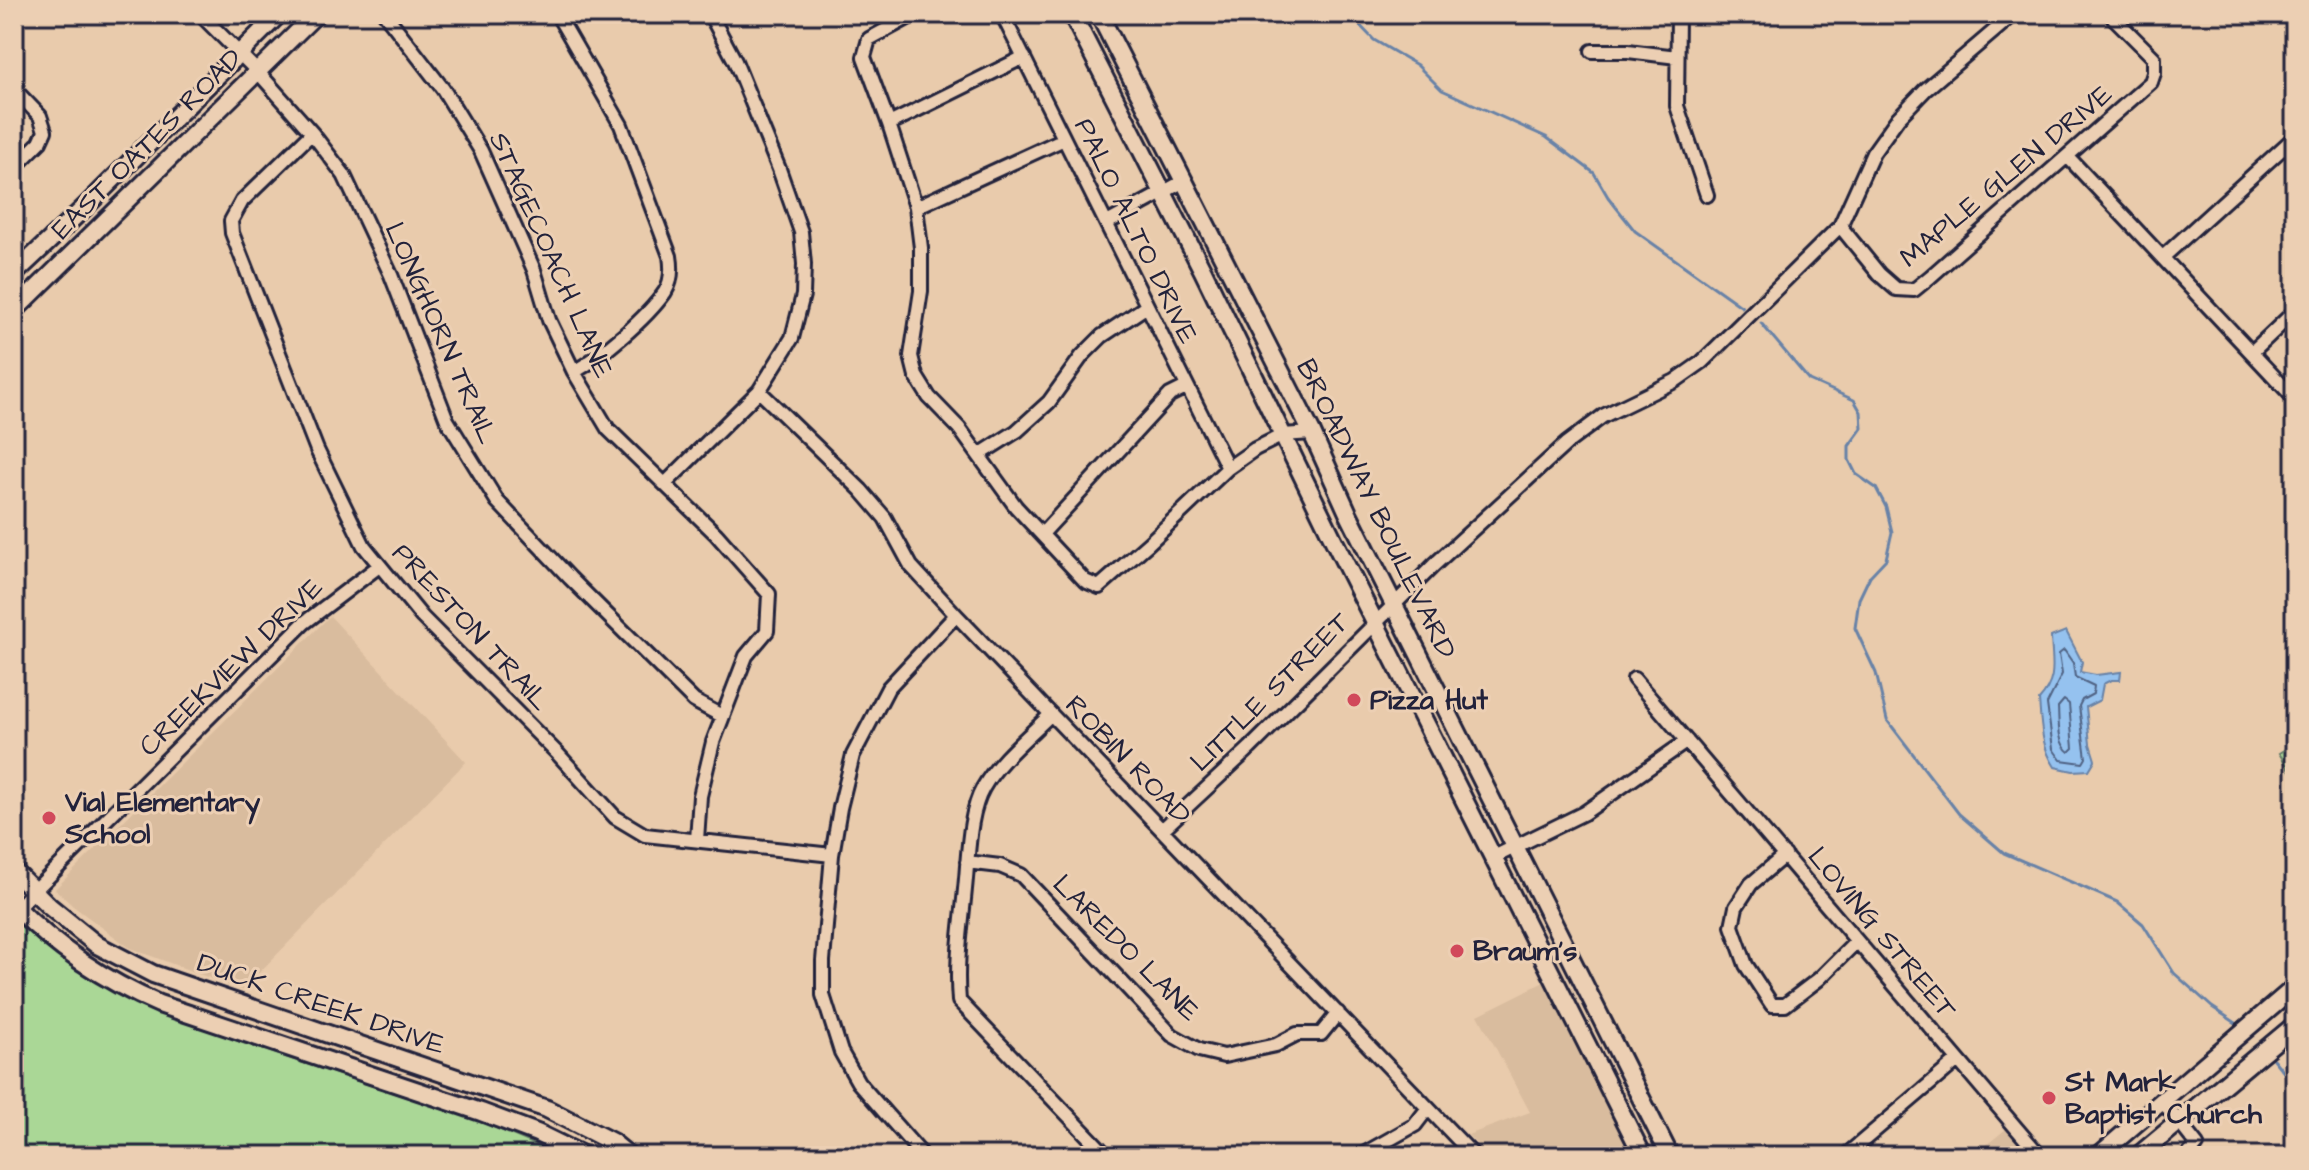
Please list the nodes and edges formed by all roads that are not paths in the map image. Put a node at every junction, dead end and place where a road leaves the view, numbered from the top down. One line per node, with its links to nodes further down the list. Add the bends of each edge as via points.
1 (200, 14): 15 (street, LONGHORN TRAIL)
2 (279, 14): 15 (main road, EAST OATES ROAD)
3 (316, 14): 18 (main road, EAST OATES ROAD)
4 (385, 14): 40 (street, STAGECOACH LANE, via 443,89 481,151)
5 (557, 14): 40 (street, via 621,125 672,271 666,291 648,310 596,360)
6 (710, 14): 42 (street, via 735,61 801,232 803,295 792,338)
7 (915, 14): 20 (street, via 869,39 864,57)
8 (1002, 14): 16 (street, PALO ALTO DRIVE)
9 (1072, 14): 27 (main road, BROADWAY BOULEVARD)
10 (1099, 14): 26 (main road, BROADWAY BOULEVARD)
11 (1678, 14): 17 (street)
12 (2014, 14): 31 (street, via 1898,118 1873,153)
13 (2110, 14): 24 (street, MAPLE GLEN DRIVE, via 2154,58 2154,73 2151,82)
14 (1592, 51): 17 (street)
15 (238, 54): 18 (street, LONGHORN TRAIL); 32 (main road, EAST OATES ROAD)
16 (1024, 57): 20 (street); 23 (street, PALO ALTO DRIVE)
17 (1677, 57): 28 (street, via 1677,106)
18 (258, 72): 21 (street, LONGHORN TRAIL); 35 (main road, EAST OATES ROAD)
19 (14, 89): 25 (street, via 40,116 45,131)
20 (889, 124): 29 (street)
21 (312, 133): 50 (street, PRESTON TRAIL, via 242,201 231,221 232,233 317,450); 56 (street, LONGHORN TRAIL, via 344,175 391,275 447,420 497,501 694,701)
22 (2295, 137): 33 (street)
23 (1064, 139): 29 (street); 30 (street, PALO ALTO DRIVE)
24 (2068, 157): 31 (street, MAPLE GLEN DRIVE, via 1914,290 1896,289); 33 (street)
25 (14, 168)
26 (1184, 181): 27 (street); 44 (main road, BROADWAY BOULEVARD)
27 (1162, 192): 30 (street); 45 (main road, BROADWAY BOULEVARD)
28 (1707, 195)
29 (916, 207): 46 (street, via 921,248 911,356 916,376)
30 (1107, 223): 36 (street, PALO ALTO DRIVE)
31 (1840, 226): 51 (street, LITTLE STREET, via 1702,362 1603,416 1567,443)
32 (32, 257): 34 (main road, EAST OATES ROAD); 35 (main road)
33 (2163, 257): 39 (street)
34 (14, 274)
35 (52, 275): 37 (main road, EAST OATES ROAD)
36 (1147, 306): 41 (street, PALO ALTO DRIVE); 46 (street, via 1102,336 1049,402)
37 (14, 311)
38 (2295, 311): 39 (street)
39 (2252, 352): 43 (street)
40 (574, 372): 48 (street, STAGECOACH LANE, via 608,429)
41 (1186, 387): 47 (street, PALO ALTO DRIVE); 49 (street, via 1163,402)
42 (759, 391): 48 (street); 52 (street, ROBIN ROAD, via 877,508 911,566)
43 (2295, 399)
44 (1312, 433): 45 (street); 51 (main road, BROADWAY BOULEVARD)
45 (1283, 435): 47 (street); 53 (main road, BROADWAY BOULEVARD)
46 (979, 455): 49 (street)
47 (1228, 468): 49 (street, via 1099,587 1085,581)
48 (665, 484): 56 (street, STAGECOACH LANE, via 769,594 767,631 746,656)
49 (1042, 534)
50 (379, 566): 59 (street, PRESTON TRAIL, via 615,817 645,835); 66 (street, CREEKVIEW DRIVE, via 304,623)
51 (1394, 604): 53 (street, LITTLE STREET); 60 (main road, BROADWAY BOULEVARD)
52 (956, 615): 55 (street, ROBIN ROAD); 61 (street, via 888,688 853,755)
53 (1375, 622): 58 (street, LITTLE STREET); 63 (main road, BROADWAY BOULEVARD)
54 (1634, 679): 57 (street, LOVING STREET)
55 (1050, 715): 58 (street, ROBIN ROAD); 64 (street, via 983,788)
56 (722, 716): 59 (street, STAGECOACH LANE, via 700,796)
57 (1687, 741): 60 (street, via 1584,813); 62 (street, LOVING STREET)
58 (1163, 829): 70 (street, ROBIN ROAD)
59 (697, 840): 61 (street, PRESTON TRAIL)
60 (1515, 847): 63 (street); 73 (main road, BROADWAY BOULEVARD)
61 (832, 855): 83 (street, via 823,995 841,1052 858,1082)
62 (1785, 855): 68 (street, LOVING STREET); 68 (street, via 1751,884 1736,907 1732,926 1746,965 1772,1005 1785,1005)
63 (1494, 857): 77 (main road, BROADWAY BOULEVARD)
64 (967, 862): 70 (street, LAREDO LANE, via 1021,875 1172,1035 1199,1050 1224,1056 1276,1045 1297,1034 1321,1034); 80 (street, via 959,928 959,1001)
65 (14, 871): 66 (main road, DUCK CREEK DRIVE)
66 (34, 891): 67 (street, CREEKVIEW DRIVE); 76 (main road, DUCK CREEK DRIVE, via 97,945 153,974)
67 (15, 906): 79 (main road, DUCK CREEK DRIVE, via 65,952 118,986 159,1004)
68 (1857, 941): 72 (street, LOVING STREET)
69 (2295, 987): 74 (main road)
70 (1338, 1013): 75 (street, ROBIN ROAD)
71 (2295, 1025): 78 (main road)
72 (1958, 1060): 88 (street); 89 (street, LOVING STREET)
73 (1642, 1101): 77 (main road); 87 (main road, BROADWAY BOULEVARD)
74 (2163, 1102): 78 (street); 90 (main road)
75 (1428, 1108): 84 (street, via 1415,1125); 85 (street, ROBIN ROAD)
76 (547, 1109): 79 (main road); 82 (main road, DUCK CREEK DRIVE)
77 (1620, 1110): 86 (main road, BROADWAY BOULEVARD)
78 (2179, 1122): 91 (main road); 92 (street, via 2197,1145)
79 (537, 1133): 81 (main road, DUCK CREEK DRIVE)
80 (1102, 1154)
81 (584, 1156)
82 (629, 1156)
83 (923, 1156)
84 (1360, 1156)
85 (1474, 1156)
86 (1643, 1156)
87 (1670, 1156)
88 (1845, 1156)
89 (2040, 1156)
90 (2098, 1156)
91 (2138, 1156)
92 (2187, 1156)

